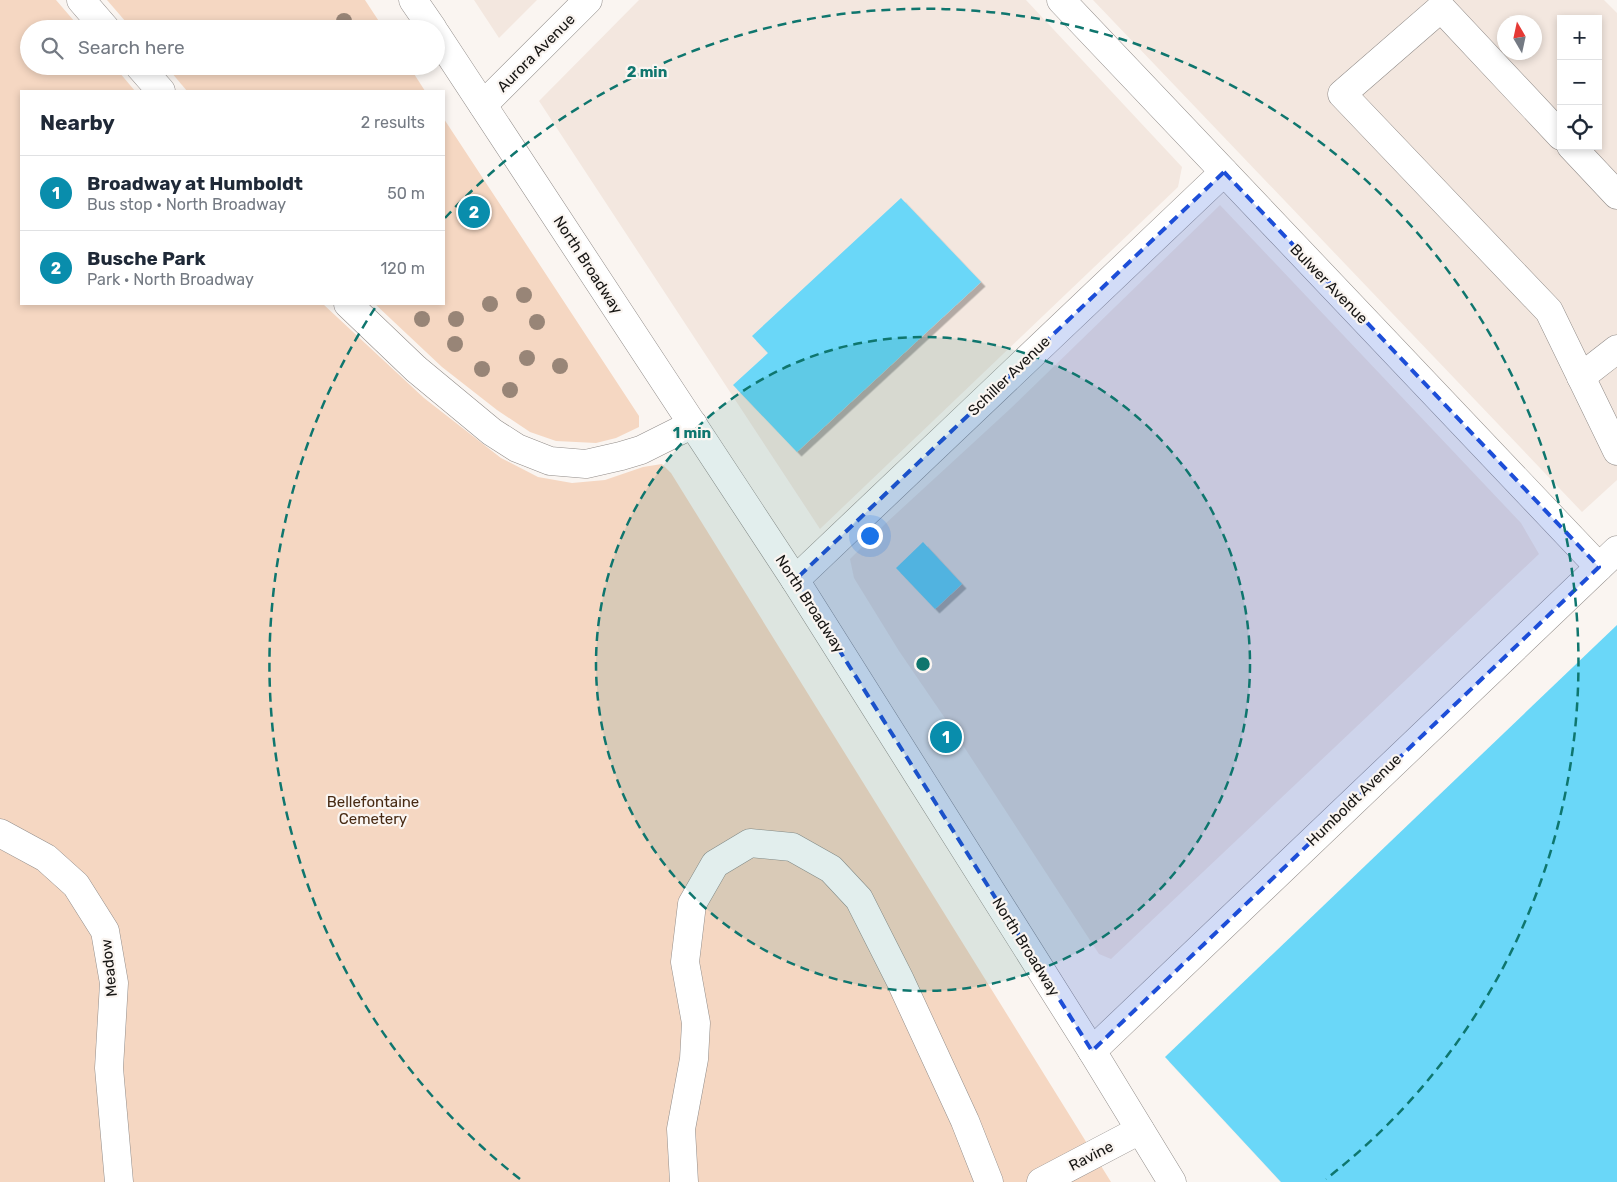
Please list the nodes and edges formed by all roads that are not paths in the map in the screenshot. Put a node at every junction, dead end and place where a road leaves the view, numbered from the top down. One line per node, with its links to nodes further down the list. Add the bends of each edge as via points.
1 (81, 0): 5 (street)
2 (414, 0): 6 (street)
3 (588, 0): 10 (street, Aurora Avenue)
4 (1061, 0): 13 (street, Bulwer Avenue)
5 (98, 20)
6 (426, 20)
7 (445, 48): 10 (street, North Broadway)
8 (147, 75): 9 (street)
9 (160, 90)
10 (483, 105): 18 (street, North Broadway)
11 (1557, 132): 17 (street, via 1441,8 1342,94 1549,311)
12 (1575, 150): 14 (street)
13 (1224, 172): 20 (street, Bulwer Avenue); 21 (street, Schiller Avenue)
14 (1617, 195)
15 (349, 305): 18 (street, via 416,369 492,432 517,448 550,461 586,464 621,456 641,450)
16 (1617, 349): 17 (street)
17 (1581, 377): 19 (street)
18 (693, 424): 21 (street, North Broadway)
19 (1617, 451)
20 (1608, 559): 23 (street, Humboldt Avenue)
21 (795, 580): 23 (street, North Broadway)
22 (0, 833): 25 (street, Meadow, via 46,858 76,885 105,931 114,983 108,1068)
23 (1092, 1051): 24 (street, North Broadway)
24 (1140, 1130): 28 (street, Ravine); 29 (street, North Broadway)
25 (119, 1182)
26 (684, 1182): 27 (street, via 680,1129 694,1059 696,1023 686,962 692,904 715,864 750,843 792,847 831,869 859,899 966,1121)
27 (989, 1182)
28 (1041, 1182)
29 (1172, 1182)

